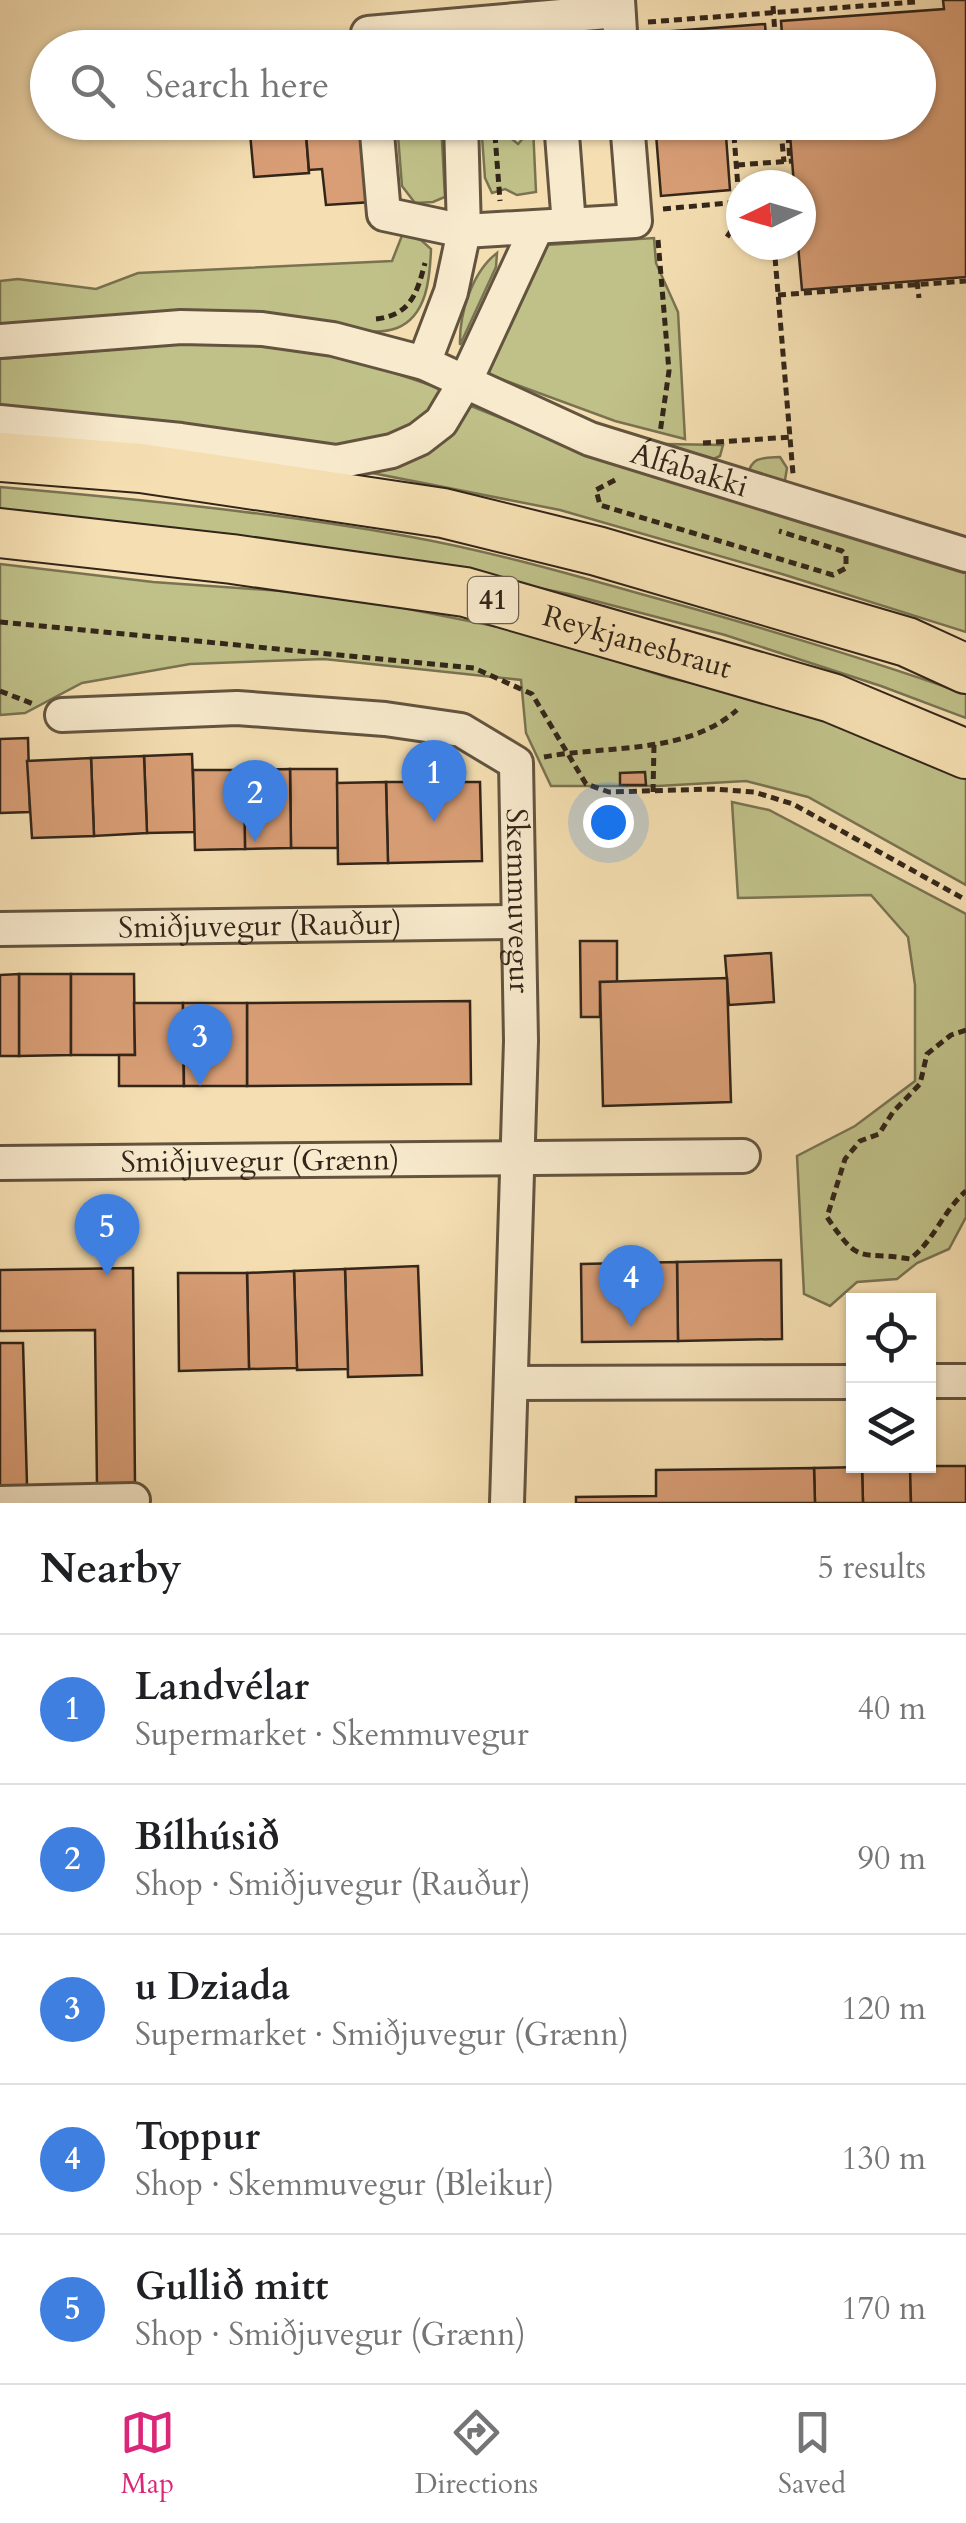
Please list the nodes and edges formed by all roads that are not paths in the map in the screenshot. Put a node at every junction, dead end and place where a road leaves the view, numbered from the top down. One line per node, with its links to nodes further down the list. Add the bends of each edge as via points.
1 (624, 20): 2 (street)
2 (553, 21): 3 (street)
3 (454, 24): 4 (street)
4 (397, 30)
5 (378, 140): 10 (street, via 384,214)
6 (461, 140): 10 (street)
7 (560, 140): 9 (street)
8 (628, 140): 9 (street, via 635,221)
9 (553, 226): 10 (street); 13 (street)
10 (464, 232): 12 (street, via 451,292)
11 (0, 341): 12 (street, Álfabakki, via 181,327 262,329)
12 (424, 363): 13 (street, Álfabakki)
13 (466, 380): 14 (street, via 441,422 419,439 337,462); 17 (street, Álfabakki, via 590,439)
14 (0, 422)
15 (0, 458): 18 (highway, 41, via 141,468 443,514 596,551)
16 (0, 533): 22 (highway, Reykjanesbraut / 41, via 465,592 832,698)
17 (966, 555)
18 (907, 642): 19 (highway); 20 (highway, 41)
19 (966, 659)
20 (966, 669)
21 (62, 715): 23 (street, Skemmuvegur, via 237,708 461,730 516,762)
22 (966, 754)
23 (518, 922): 24 (street, Smiðjuvegur (Rauður)); 26 (street, Skemmuvegur)
24 (0, 928)
25 (743, 1156): 26 (street, Smiðjuvegur (Grænn))
26 (519, 1157): 27 (street, Smiðjuvegur (Grænn)); 31 (street, Skemmuvegur)
27 (0, 1163)
28 (936, 1381): 29 (street)
29 (966, 1381)
30 (846, 1382): 31 (street)
31 (511, 1383): 34 (street, Skemmuvegur)
32 (133, 1500): 33 (street)
33 (0, 1503)
34 (508, 1503)

